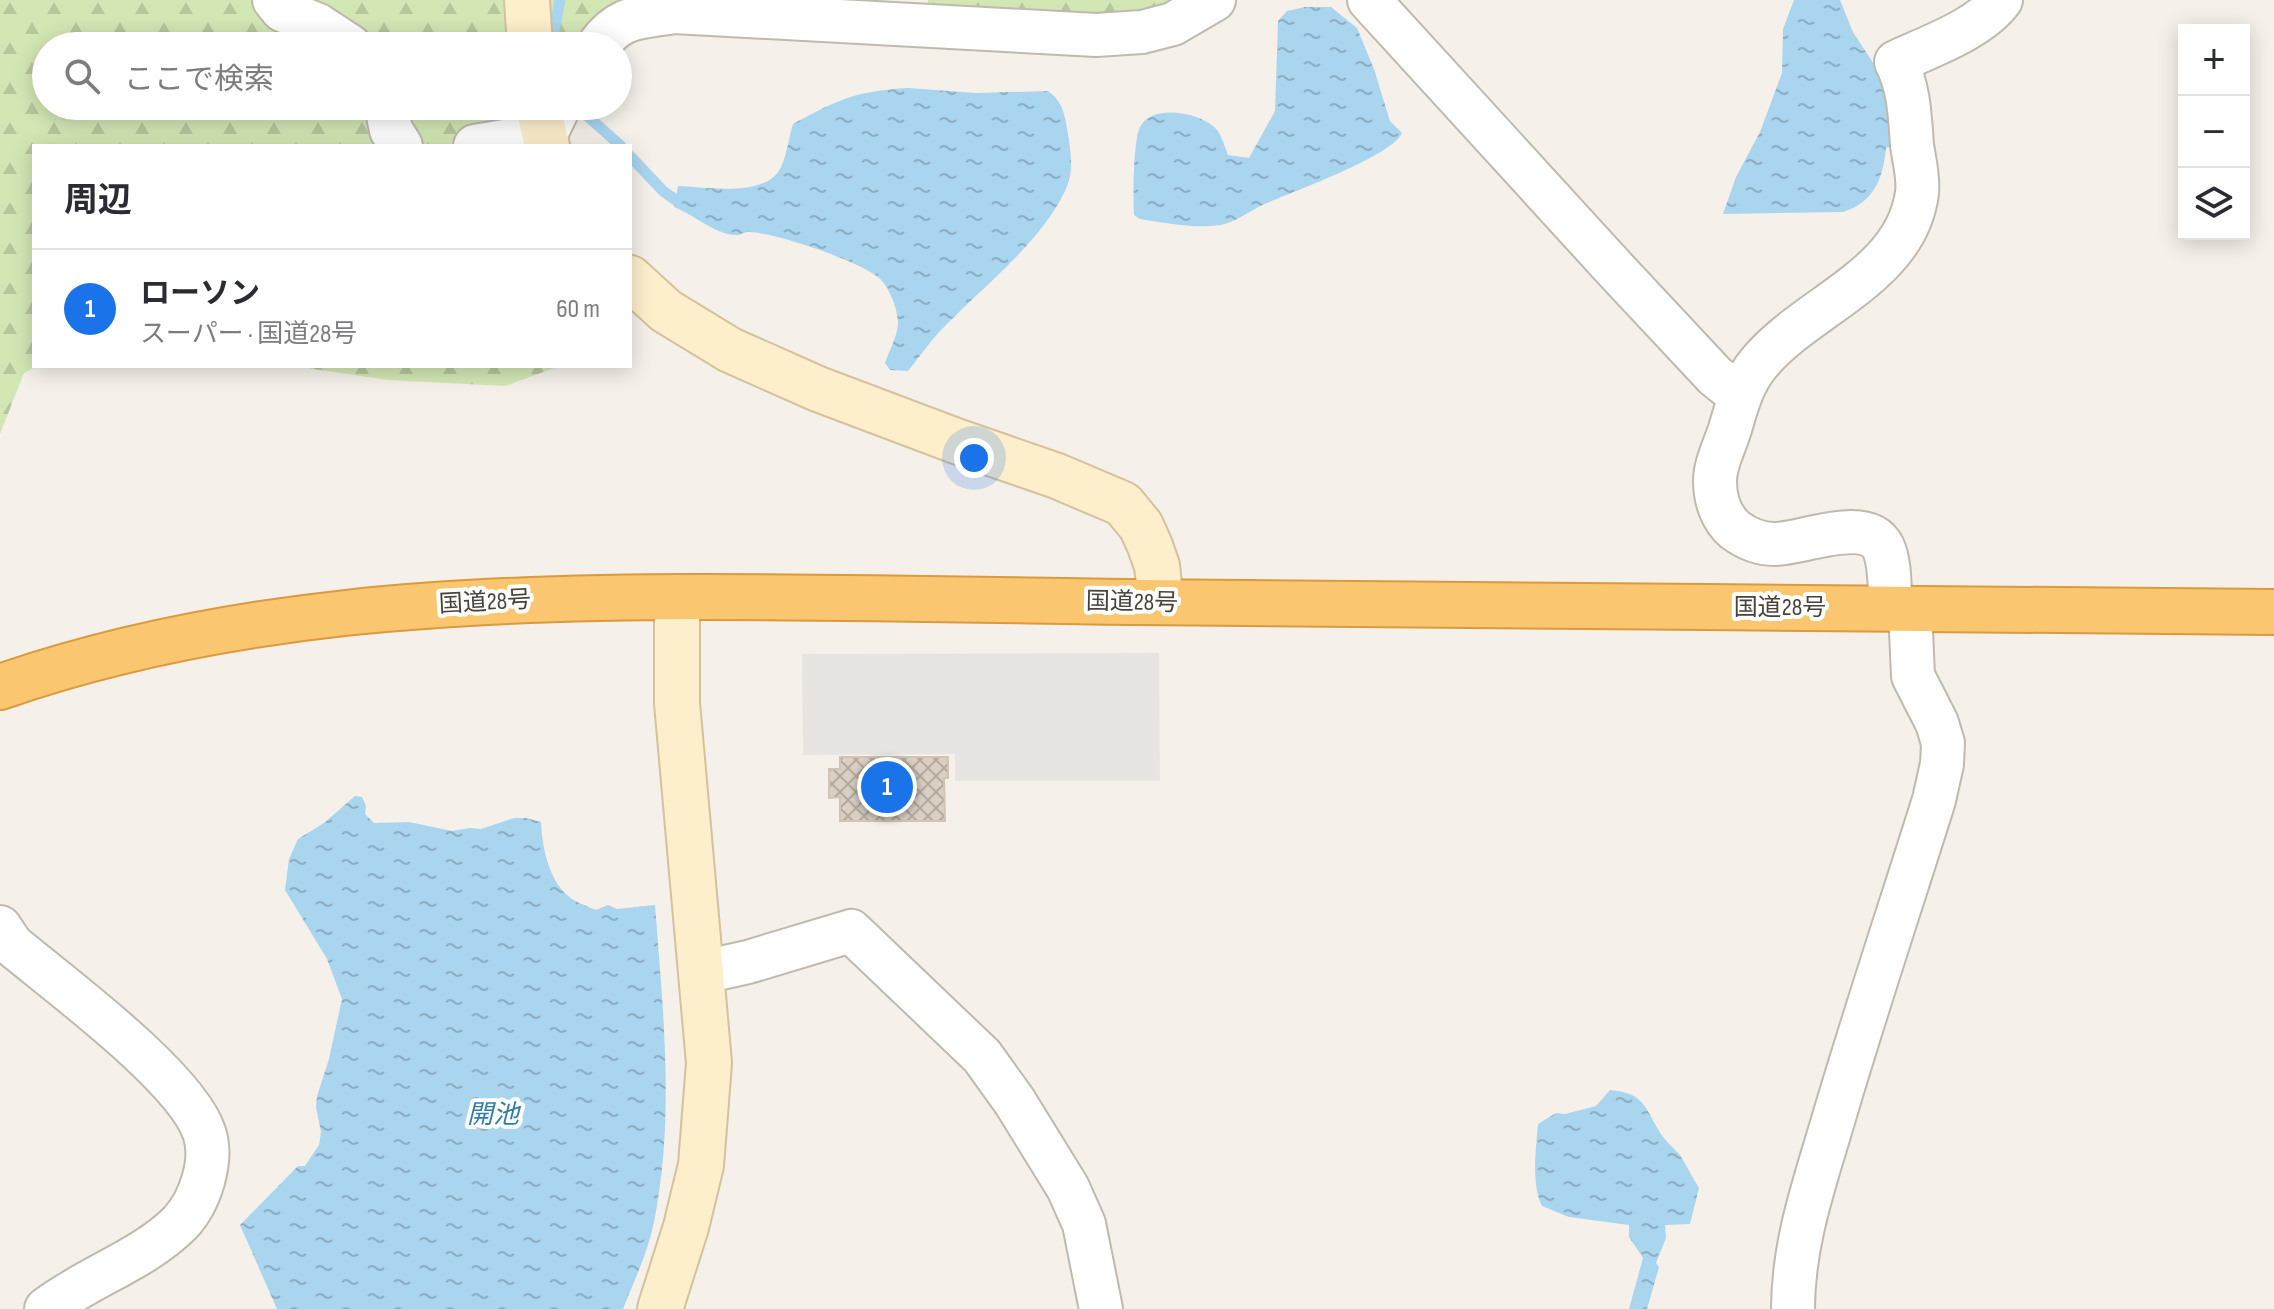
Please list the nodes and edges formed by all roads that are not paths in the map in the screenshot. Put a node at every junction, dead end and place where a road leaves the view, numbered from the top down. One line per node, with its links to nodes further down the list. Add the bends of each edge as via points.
1 (274, 0): 6 (street, via 282,10)
2 (527, 0): 7 (street)
3 (1214, 0): 8 (street, via 1173,24 1096,35 674,12 628,19)
4 (1369, 0): 14 (street, via 1715,376)
5 (2001, 0): 14 (street, via 1983,18 1896,62 1910,114 1917,192 1900,240 1874,268 1770,351)
6 (329, 32)
7 (529, 32)
8 (610, 32)
9 (389, 120): 11 (street)
10 (547, 124): 12 (street, via 528,137)
11 (400, 144)
12 (487, 144)
13 (632, 280): 16 (street, via 666,311 730,350 818,389 1123,504 1150,546)
14 (1740, 396): 17 (street, via 1715,480 1719,510 1746,538 1773,544 1842,532 1870,535 1882,545)
15 (677, 597): 16 (highway, 国道28号); 19 (highway, 国道28号, via 497,600 357,610 148,645); 21 (street, via 677,703)
16 (1161, 602): 17 (highway, 国道28号)
17 (1900, 608): 18 (highway, 国道28号); 25 (street, via 1913,676 1943,743 1942,764 1799,1238)
18 (2274, 612)
19 (0, 687)
20 (0, 927): 22 (street, via 12,945 142,1054 182,1095 205,1134 204,1176 180,1223)
21 (703, 972): 23 (street, via 709,1063 701,1165); 24 (street, via 851,931 982,1056 1015,1102 1084,1224)
22 (46, 1309)
23 (660, 1309)
24 (1101, 1309)
25 (1793, 1309)

